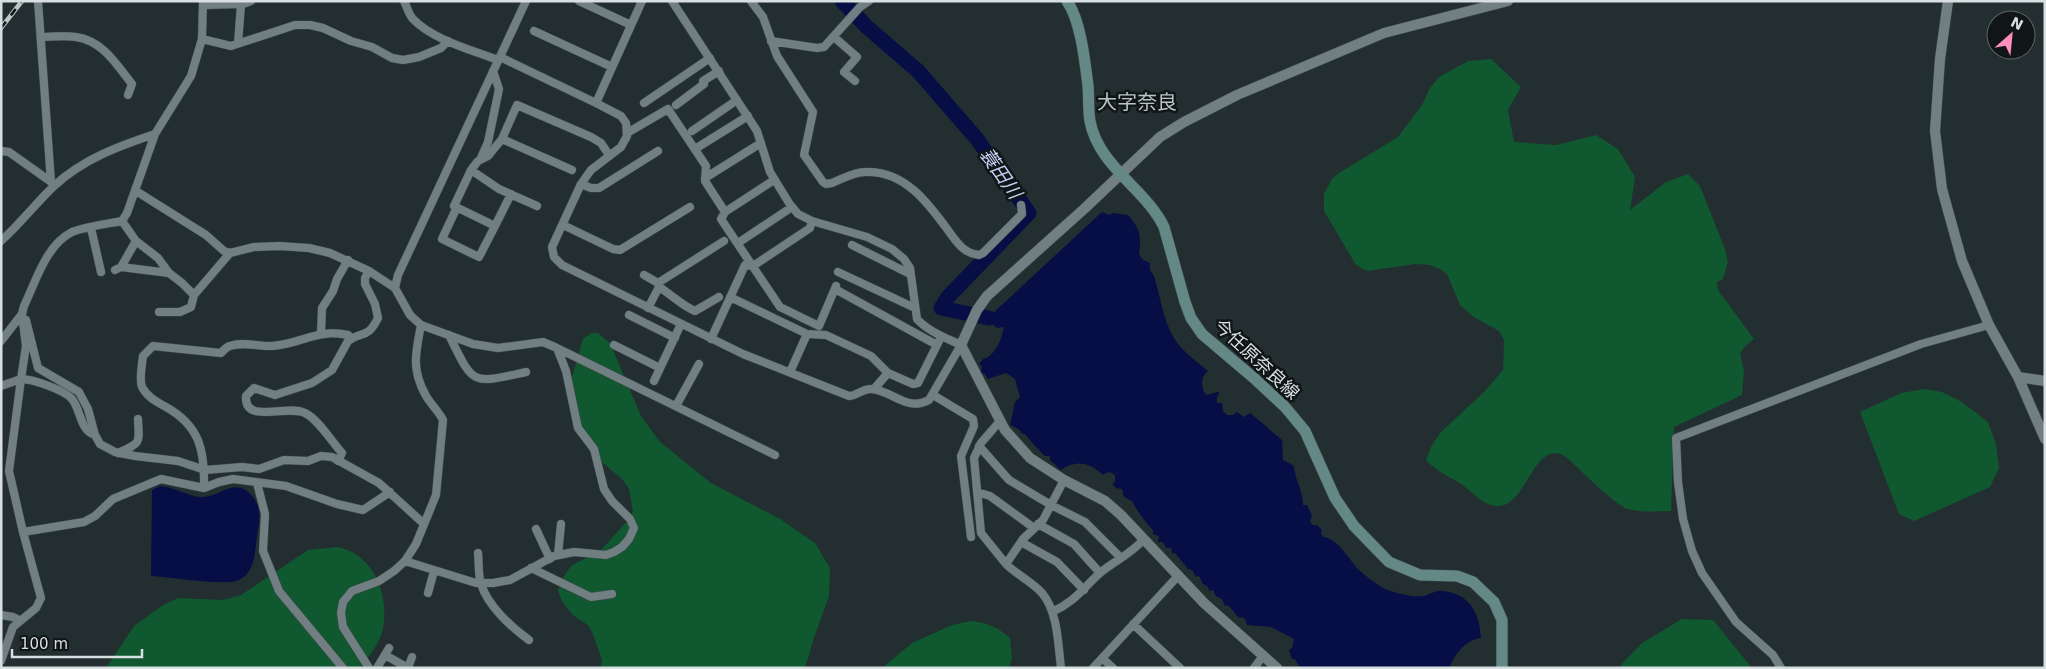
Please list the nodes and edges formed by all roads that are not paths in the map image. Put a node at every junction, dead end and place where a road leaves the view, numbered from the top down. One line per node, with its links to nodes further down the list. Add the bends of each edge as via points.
1 (38, 1): 17 (street)
2 (251, 1): 14 (street)
3 (404, 1): 20 (street, via 412,18)
4 (526, 1): 24 (street)
5 (579, 1): 15 (street)
6 (642, 1): 15 (street)
7 (672, 1): 23 (street)
8 (751, 1): 21 (street, via 763,17)
9 (869, 1): 18 (street)
10 (1508, 1): 47 (street, via 1384,33 1238,95 1160,137)
11 (1948, 1): 91 (street, via 1935,130 1942,189 1962,261)
12 (1067, 2): 47 (main road, 今任原奈良線, via 1080,33 1090,121 1096,141)
13 (204, 3): 14 (street); 19 (street)
14 (241, 4): 22 (street)
15 (631, 25): 25 (street)
16 (534, 31): 25 (street)
17 (41, 37): 29 (street, via 76,37 106,51 132,84); 50 (street)
18 (834, 38): 21 (street, via 824,47 817,48); 28 (street, via 857,57 844,72)
19 (202, 39): 22 (street, via 230,46); 37 (street, via 191,76)
20 (448, 41): 22 (street, via 441,48 403,60 310,25 295,25); 24 (street)
21 (771, 41): 54 (street, via 812,112 804,155 826,184 865,172 896,179 921,195 962,249 974,254 984,254 1022,214)
22 (238, 43)
23 (710, 58): 27 (street); 32 (street)
24 (499, 59): 26 (street); 31 (street)
25 (612, 67): 31 (street)
26 (493, 71): 44 (street, via 498,89 488,142); 80 (street, via 398,275)
27 (719, 71): 30 (street); 33 (street)
28 (855, 81)
29 (128, 95)
30 (737, 100): 34 (street); 35 (street)
31 (596, 103): 36 (street, via 621,116)
32 (644, 103)
33 (676, 105)
34 (748, 116): 39 (street); 40 (street)
35 (692, 131)
36 (627, 133): 40 (street, via 668,109); 43 (street, via 621,147)
37 (156, 134): 50 (street, via 108,150); 52 (street)
38 (502, 139): 43 (street, via 517,104 591,137 601,143); 44 (street, via 488,156); 46 (street)
39 (760, 143): 48 (street); 49 (street)
40 (695, 149): 48 (street, via 706,166)
41 (1, 151): 50 (street, via 9,152)
42 (658, 151): 51 (street, via 599,188)
43 (609, 155): 51 (street, via 590,170)
44 (480, 160): 45 (street)
45 (471, 170): 53 (street); 56 (street, via 454,206)
46 (572, 170)
47 (1120, 174): 102 (street, via 987,296 977,310); 174 (main road, 今任原奈良線, via 1158,213 1188,310 1202,334 1285,407 1305,431 1335,498 1354,526 1389,562 1420,575 1458,576 1473,582 1494,602 1502,620)
48 (705, 178): 59 (street)
49 (774, 180): 58 (street); 59 (street)
50 (53, 183): 65 (street)
51 (581, 184): 62 (street)
52 (136, 191): 60 (street); 70 (street, via 206,234)
53 (511, 194): 55 (street); 63 (street)
54 (1020, 205)
55 (537, 206)
56 (457, 207): 63 (street); 63 (street, via 442,239 479,257)
57 (690, 207): 62 (street, via 620,250)
58 (792, 207): 61 (street); 68 (street)
59 (725, 212): 68 (street, via 721,219)
60 (122, 221): 64 (street); 66 (street)
61 (812, 221): 72 (street, via 810,228); 77 (street, via 850,231 892,249 904,259)
62 (563, 225): 84 (street, via 552,247 554,256 562,265)
63 (494, 226)
64 (91, 228): 74 (street); 87 (street, via 73,232 59,241 47,257)
65 (1, 241)
66 (136, 241): 76 (street, via 158,258); 76 (street, via 118,269)
67 (724, 241): 79 (street)
68 (738, 244): 72 (street)
69 (852, 245): 77 (street)
70 (230, 253): 71 (street, via 254,247 279,246 309,248); 81 (street)
71 (348, 260): 73 (street); 92 (street, via 322,308)
72 (753, 266): 83 (street, via 745,265); 101 (street, via 780,307 819,326 836,288)
73 (369, 271): 80 (street); 97 (street, via 364,284 375,304 378,318 366,335)
74 (101, 272)
75 (838, 272): 85 (street)
76 (169, 273): 81 (street)
77 (910, 274): 85 (street)
78 (644, 275): 79 (street)
79 (658, 285): 82 (street, via 680,305 695,311); 84 (street)
80 (395, 288): 90 (street, via 410,315)
81 (194, 295): 86 (street, via 194,302 187,310)
82 (719, 297)
83 (730, 297): 93 (street); 98 (street)
84 (648, 308): 89 (street)
85 (914, 308): 95 (street, via 922,325)
86 (159, 312)
87 (22, 314): 99 (street); 110 (street, via 26,346); 119 (street, via 28,322 38,368 78,392 88,409)
88 (630, 315): 96 (street)
89 (681, 324): 96 (street); 98 (street)
90 (421, 325): 94 (street); 133 (street, via 414,362 425,395 443,420 436,495)
91 (1989, 325): 109 (street); 175 (street, via 1921,344 1676,438 1678,482 1692,551 1736,622 1773,655)
92 (321, 333): 97 (street, via 348,335); 125 (street, via 272,346 229,346 220,353 153,346 143,356 141,384 145,392 185,420 197,434)
93 (807, 334): 107 (street); 108 (street, via 826,335 871,356)
94 (449, 335): 103 (street, via 473,344 498,348 543,342); 106 (street, via 464,366 477,378 488,380)
95 (942, 336): 101 (street); 102 (street)
96 (675, 338): 105 (street)
97 (351, 339): 124 (street, via 332,370 312,383 275,395 254,388 245,402 255,412 296,410 306,413 342,453)
98 (711, 339): 107 (street)
99 (1, 342)
100 (614, 345): 105 (street)
101 (937, 345): 108 (street, via 918,383 913,384)
102 (962, 345): 115 (street); 118 (street)
103 (557, 348): 116 (street); 142 (street, via 566,371 578,428 594,450 604,489 634,528 622,547 606,555 574,552)
104 (699, 364): 116 (street)
105 (660, 368): 111 (street)
106 (526, 372)
107 (790, 372): 114 (street, via 849,396 866,389)
108 (888, 373): 114 (street)
109 (2018, 377): 112 (street); 120 (street)
110 (21, 379): 113 (street); 119 (street, via 63,392 78,408 86,430); 126 (street)
111 (654, 381)
112 (2045, 381)
113 (1, 386)
114 (874, 390): 115 (street, via 916,405)
115 (933, 395): 138 (street, via 973,419 974,426 961,456)
116 (676, 406): 123 (street)
117 (138, 419): 122 (street, via 139,441)
118 (1000, 421): 121 (street); 127 (street, via 1030,458)
119 (95, 435): 122 (street, via 100,444)
120 (2045, 439)
121 (979, 446): 131 (street, via 974,458); 132 (street, via 1009,480)
122 (118, 453): 125 (street, via 178,461)
123 (775, 455)
124 (338, 461): 125 (street, via 321,456 308,461 284,460 259,469); 130 (street)
125 (205, 470): 129 (street)
126 (5, 471): 137 (street)
127 (1064, 480): 132 (street); 139 (street, via 1105,501)
128 (257, 483): 129 (street, via 233,479); 130 (street, via 286,486 363,510); 164 (street, via 265,514 263,551 279,590)
129 (204, 488): 137 (street, via 161,478 113,499 84,522)
130 (390, 492): 133 (street)
131 (977, 492): 135 (street, via 990,496); 146 (street, via 981,533)
132 (1051, 505): 135 (street); 144 (street, via 1085,522)
133 (423, 523): 145 (street, via 416,544)
134 (561, 524): 142 (street)
135 (1036, 526): 140 (street); 149 (street, via 1074,544)
136 (536, 529): 143 (street)
137 (23, 532): 157 (street, via 41,598 36,608)
138 (971, 537)
139 (1143, 540): 144 (street); 150 (street)
140 (1021, 542): 146 (street); 152 (street, via 1057,562)
141 (478, 553): 151 (street)
142 (558, 555): 143 (street)
143 (550, 558): 147 (street)
144 (1121, 558): 149 (street)
145 (404, 561): 148 (street); 165 (street, via 379,581 352,591 343,602 343,627)
146 (1006, 564): 155 (street, via 1043,595)
147 (531, 568): 151 (street, via 510,580); 154 (street, via 591,596)
148 (434, 570): 151 (street); 153 (street)
149 (1100, 573): 152 (street)
150 (1178, 576): 158 (street); 160 (street)
151 (480, 583): 159 (street, via 502,617)
152 (1084, 590): 155 (street, via 1068,605)
153 (428, 593)
154 (612, 594)
155 (1052, 612): 168 (street)
156 (1, 615): 157 (street)
157 (19, 620): 163 (street, via 13,626)
158 (1133, 624): 162 (street); 171 (street)
159 (529, 640)
160 (1263, 656): 172 (street); 173 (street)
161 (412, 657): 167 (street)
162 (1102, 658): 169 (street); 170 (street)
163 (1, 661)
164 (343, 668)
165 (369, 668)
166 (377, 668): 167 (street, via 387,652)
167 (408, 668)
168 (1061, 668)
169 (1092, 668)
170 (1113, 668)
171 (1180, 668)
172 (1254, 668)
173 (1277, 668)
174 (1502, 668)
175 (1782, 668)

